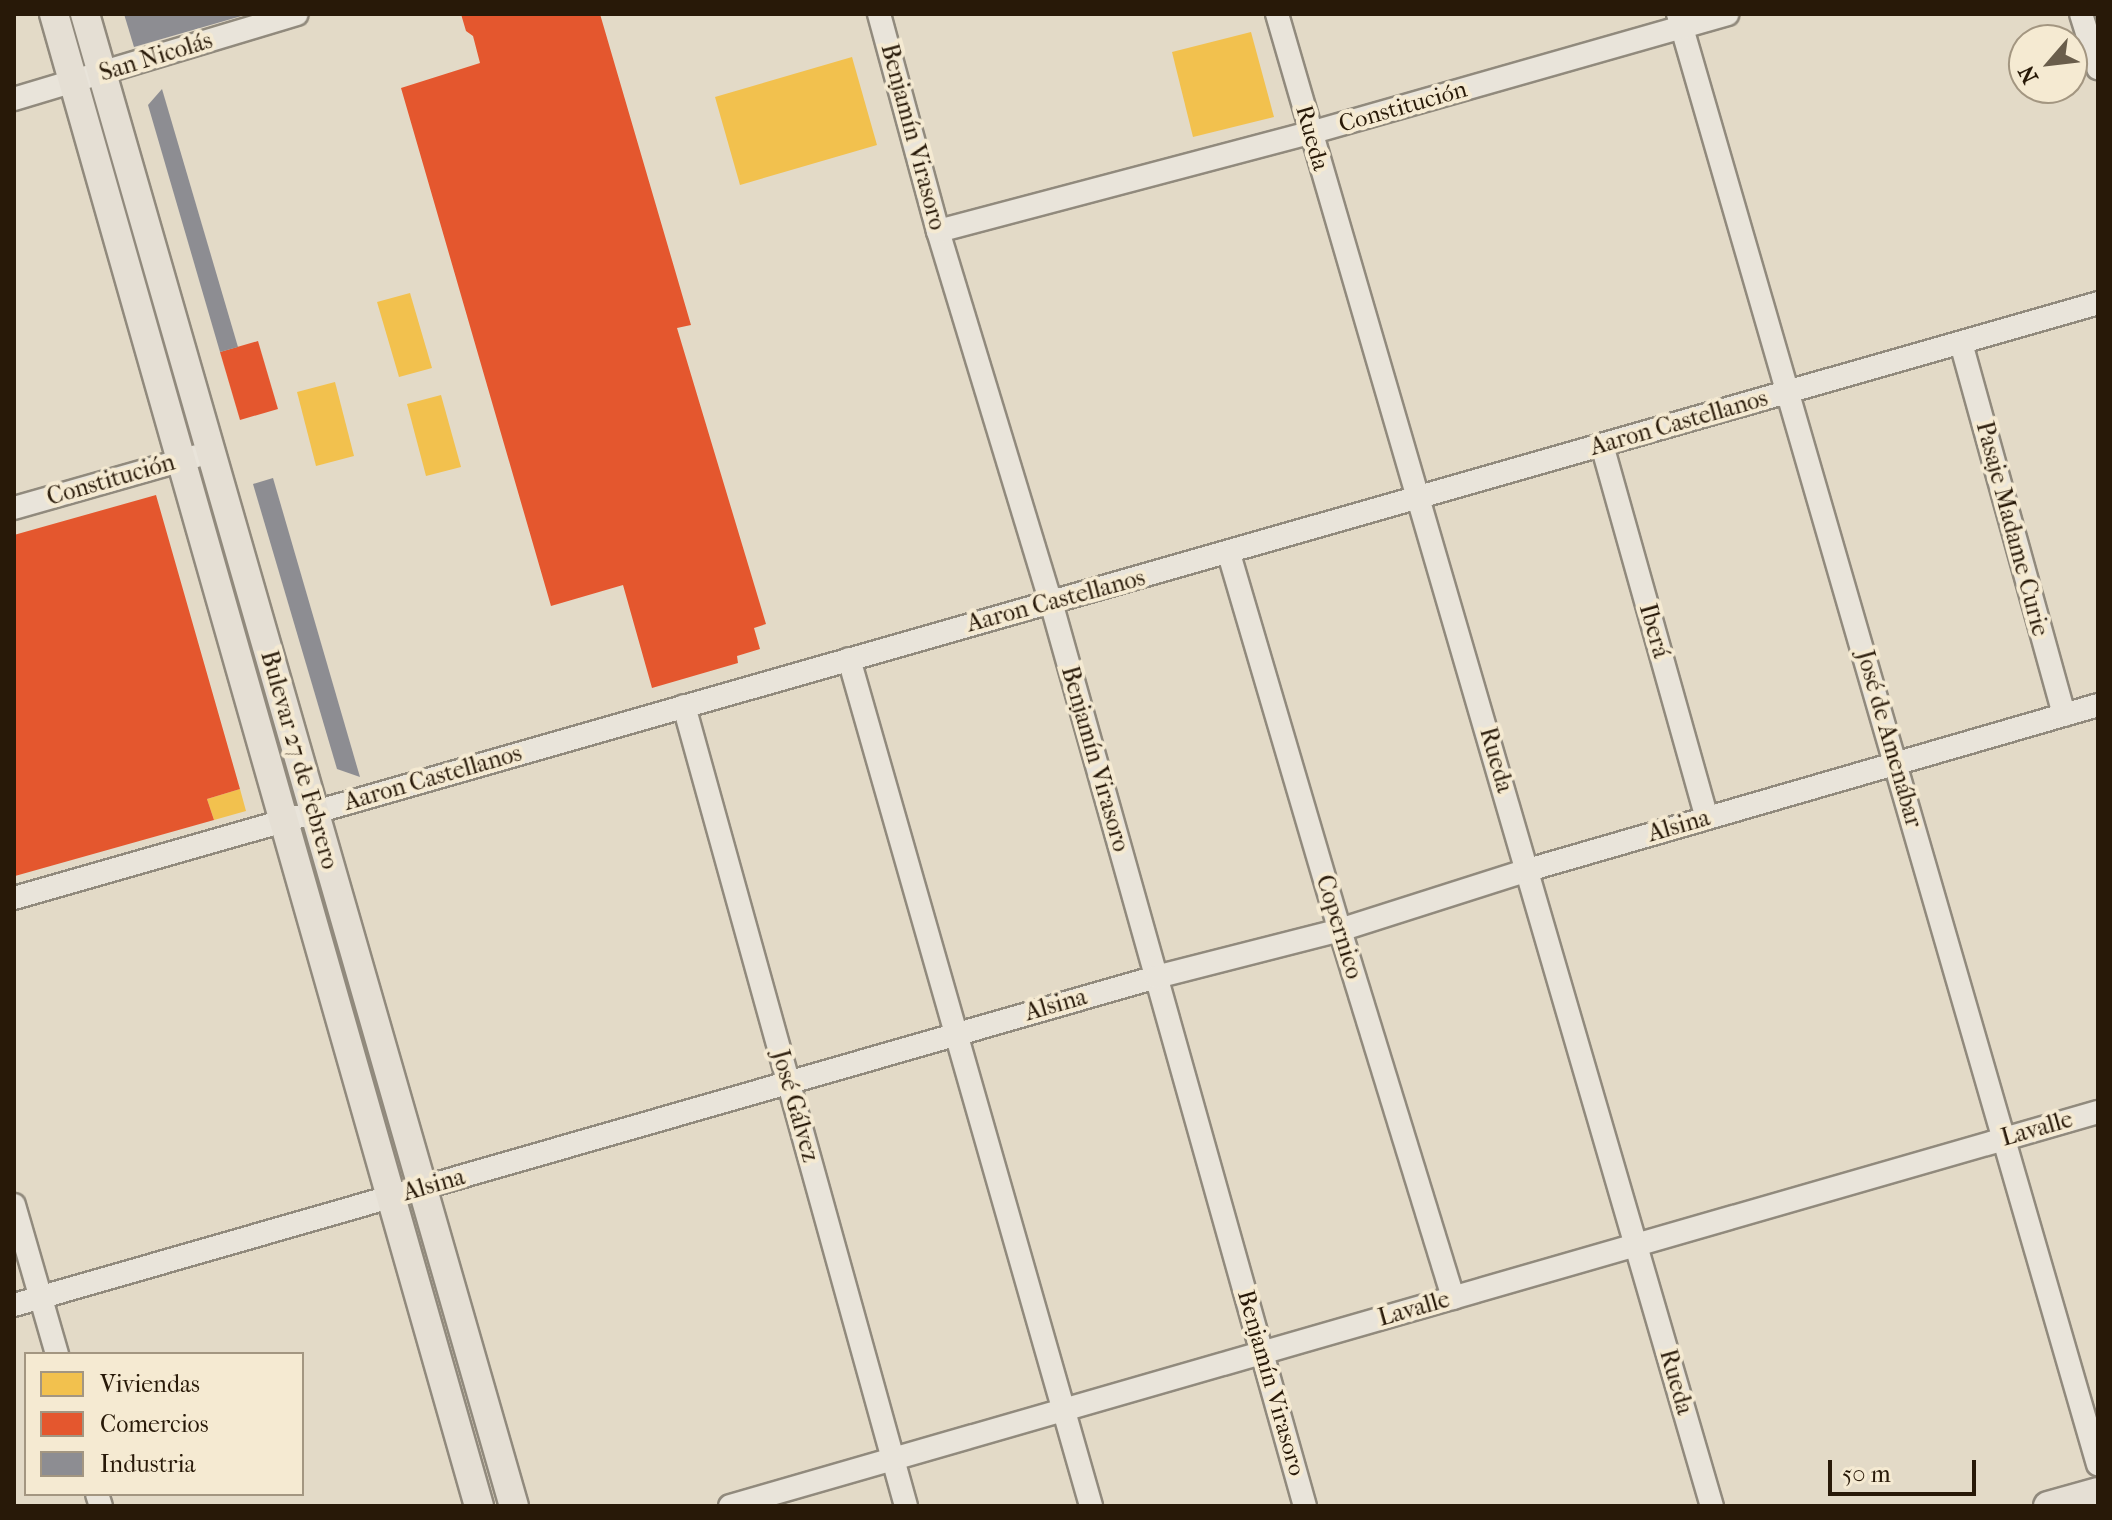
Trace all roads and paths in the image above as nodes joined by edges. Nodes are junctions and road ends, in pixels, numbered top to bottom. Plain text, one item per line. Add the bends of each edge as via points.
1 (54, 14) edge
2 (85, 14) edge
3 (297, 14) edge
4 (879, 14) edge
5 (1277, 14) edge
6 (1727, 14) edge
7 (2081, 14) edge
8 (1680, 20) edge
9 (2098, 68) edge
10 (89, 78) junction
11 (14, 99) edge
12 (1310, 133) junction
13 (938, 231) junction
14 (2098, 303) edge
15 (1961, 343) junction
16 (1789, 391) junction
17 (1602, 445) junction
18 (196, 456) junction
19 (1420, 497) junction
20 (14, 508) edge
21 (1229, 554) junction
22 (1051, 602) junction
23 (849, 659) junction
24 (2098, 705) edge
25 (684, 706) junction
26 (2064, 715) junction
27 (1896, 763) junction
28 (314, 811) junction
29 (1707, 818) junction
30 (284, 820) junction
31 (1528, 870) junction
32 (14, 898) edge
33 (1340, 930) junction
34 (1156, 977) junction
35 (956, 1034) junction
36 (789, 1082) junction
37 (2098, 1112) edge
38 (2004, 1139) junction
39 (422, 1188) junction
40 (391, 1197) junction
41 (14, 1205) edge
42 (1637, 1245) junction
43 (41, 1297) junction
44 (1453, 1298) junction
45 (14, 1305) edge
46 (56, 1352) edge
47 (1262, 1353) junction
48 (1064, 1410) junction
49 (894, 1459) junction
50 (2098, 1464) edge
51 (2098, 1492) edge
52 (479, 1506) edge
53 (514, 1506) edge
54 (730, 1506) edge
55 (906, 1506) edge
56 (1091, 1506) edge
57 (1305, 1506) edge
58 (1712, 1506) edge
59 (2048, 1506) edge

1 - 10 main road, Bulevar 27 de Febrero
2 - 10 main road, Bulevar 27 de Febrero
3 - 10 street, San Nicolás
4 - 13 street, Benjamín Virasoro
5 - 12 street, Rueda
6 - 8 street, Constitución
7 - 9 street
8 - 12 street, Constitución
8 - 16 street, José de Amenábar
10 - 11 street, San Nicolás
10 - 18 main road, Bulevar 27 de Febrero
12 - 13 street, Constitución
12 - 19 street, Rueda
13 - 22 street, Benjamín Virasoro
14 - 15 street, Aaron Castellanos
15 - 16 street, Aaron Castellanos
15 - 26 street, Pasaje Madame Curie
16 - 17 street, Aaron Castellanos
16 - 27 street, José de Amenábar
17 - 19 street, Aaron Castellanos
17 - 29 street, Iberá
18 - 20 street, Constitución
18 - 28 main road, Bulevar 27 de Febrero
18 - 30 main road, Bulevar 27 de Febrero
19 - 21 street, Aaron Castellanos
19 - 31 street, Rueda
21 - 22 street, Aaron Castellanos
21 - 33 street, Copernico
22 - 23 street, Aaron Castellanos
22 - 34 street, Benjamín Virasoro
23 - 25 street, Aaron Castellanos
23 - 35 street
24 - 26 street, Alsina
25 - 28 street, Aaron Castellanos
25 - 36 street, José Gálvez
26 - 27 street, Alsina
27 - 29 street, Alsina
27 - 38 street, José de Amenábar
28 - 30 street, Aaron Castellanos
28 - 39 main road, Bulevar 27 de Febrero
29 - 31 street, Alsina
30 - 32 street, Aaron Castellanos
30 - 40 main road, Bulevar 27 de Febrero
31 - 33 street, Alsina
31 - 42 street, Rueda
33 - 34 street, Alsina
33 - 44 street, Copernico
34 - 35 street, Alsina
34 - 47 street, Benjamín Virasoro
35 - 36 street, Alsina
35 - 48 street
36 - 39 street, Alsina
36 - 49 street, José Gálvez
37 - 38 street, Lavalle
38 - 42 street, Lavalle
38 - 50 street, José de Amenábar
39 - 40 street, Alsina
39 - 53 main road, Bulevar 27 de Febrero
40 - 43 street, Alsina
40 - 52 main road, Bulevar 27 de Febrero
41 - 43 street
42 - 44 street, Lavalle
42 - 58 street, Rueda
43 - 45 street, Alsina
43 - 46 street
44 - 47 street, Lavalle
47 - 48 street, Lavalle
47 - 57 street, Benjamín Virasoro
48 - 49 street, Lavalle
48 - 56 street
49 - 54 street, Lavalle
49 - 55 street, José Gálvez
51 - 59 main road

